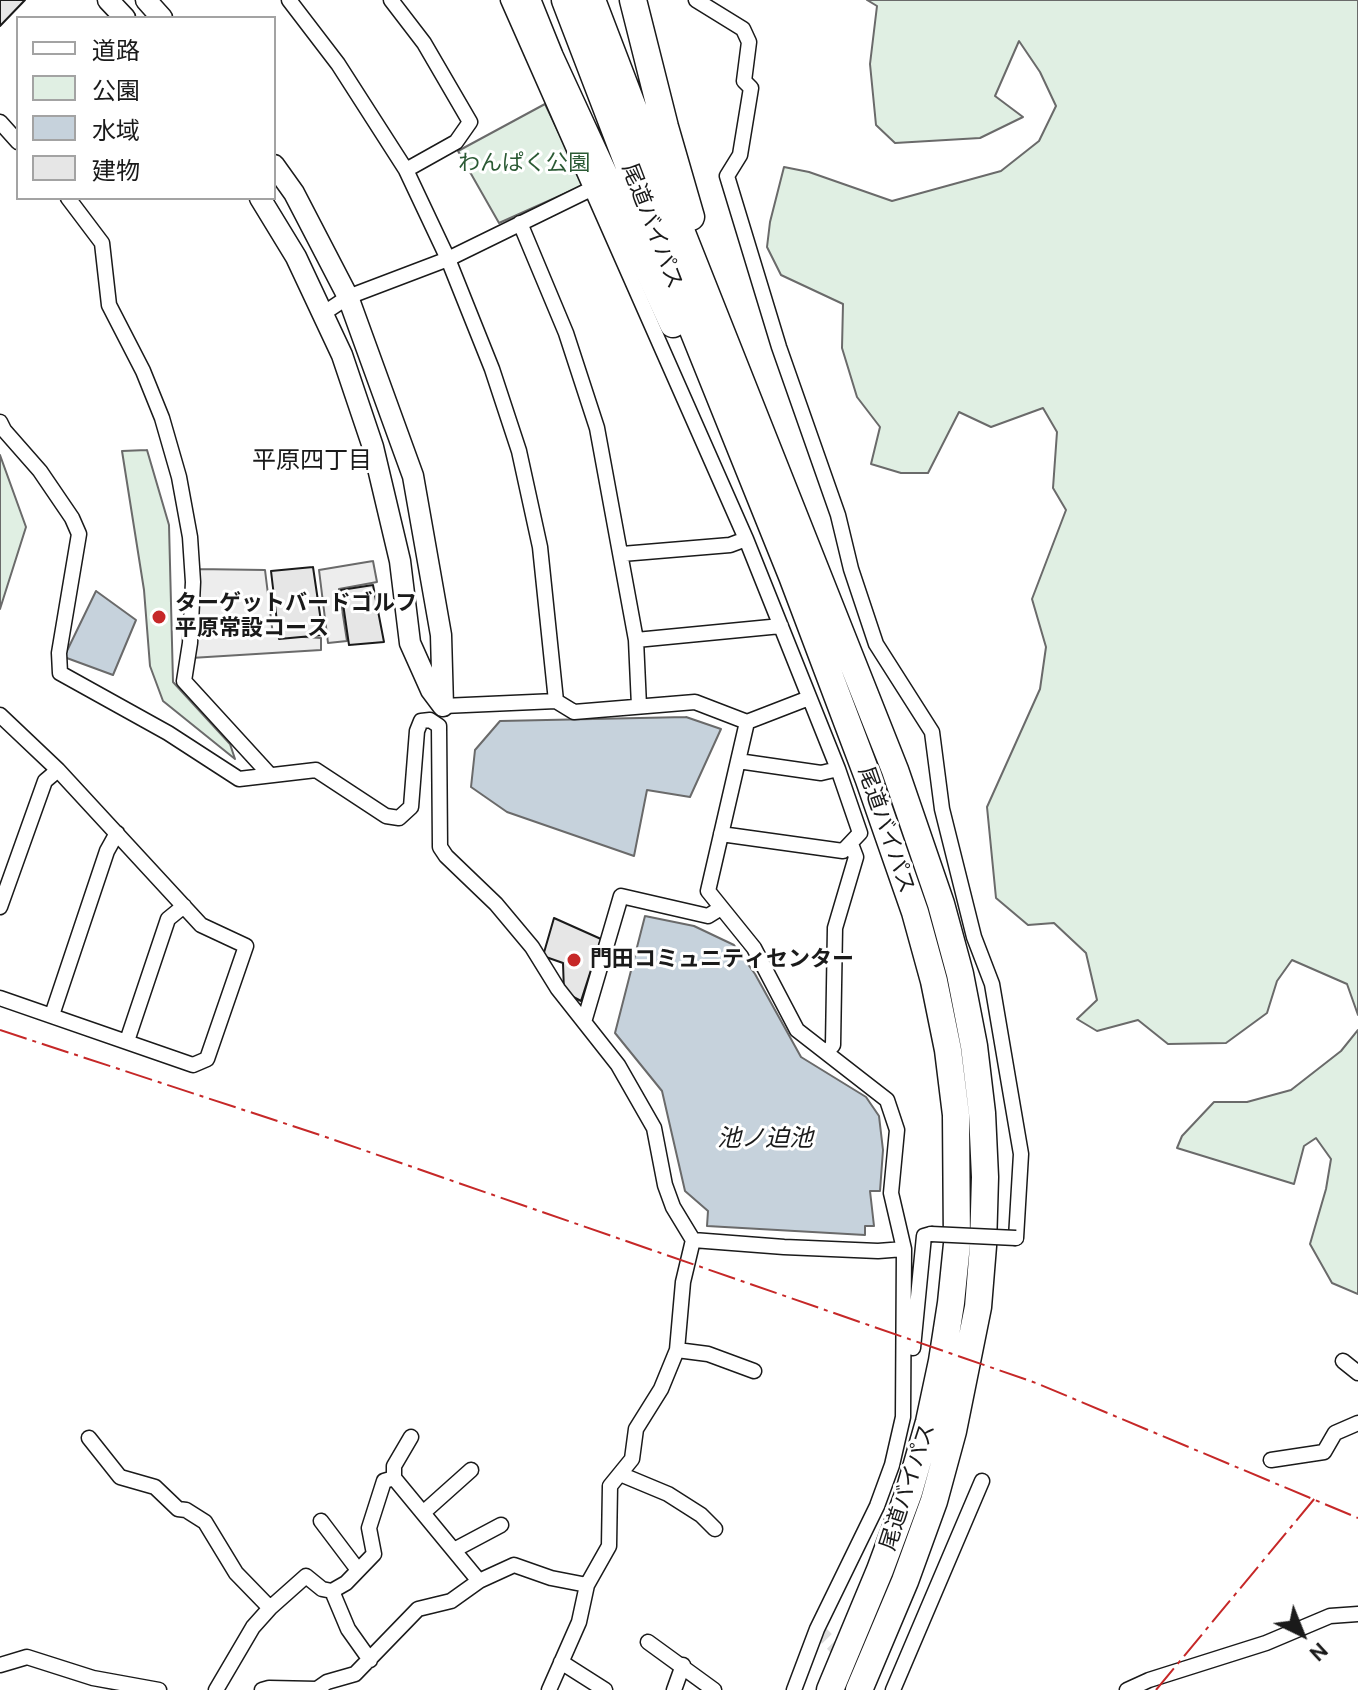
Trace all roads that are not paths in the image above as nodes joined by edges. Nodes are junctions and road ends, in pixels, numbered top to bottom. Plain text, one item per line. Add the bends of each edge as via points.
1 (108, 0) edge
2 (146, 0) edge
3 (289, 0) edge
4 (391, 0) edge
5 (508, 0) edge
6 (527, 0) edge
7 (565, 0) edge
8 (592, 0) edge
9 (633, 0) edge
10 (696, 0) edge
11 (123, 16) edge
12 (160, 16) edge
13 (0, 122) edge
14 (16, 140) edge
15 (276, 168) edge
16 (406, 170) junction
17 (591, 189) junction
18 (70, 200) edge
19 (261, 200) edge
20 (520, 223) junction
21 (448, 259) junction
22 (348, 297) junction
23 (324, 313) junction
24 (738, 377) junction
25 (0, 422) edge
26 (746, 539) junction
27 (622, 554) junction
28 (792, 576) junction
29 (781, 626) junction
30 (441, 635) junction
31 (636, 640) junction
32 (410, 643) junction
33 (809, 698) junction
34 (556, 701) junction
35 (443, 706) junction
36 (639, 706) junction
37 (0, 715) edge
38 (747, 722) junction
39 (738, 761) junction
40 (838, 769) junction
41 (58, 770) junction
42 (270, 775) junction
43 (117, 833) junction
44 (721, 834) junction
45 (851, 844) junction
46 (184, 906) junction
47 (0, 907) edge
48 (721, 908) junction
49 (0, 998) edge
50 (52, 1015) junction
51 (584, 1022) junction
52 (127, 1041) junction
53 (827, 1052) junction
54 (693, 1240) junction
55 (904, 1249) junction
56 (677, 1350) junction
57 (1343, 1361) dead end
58 (905, 1369) junction
59 (754, 1371) dead end
60 (1358, 1373) edge
61 (1358, 1423) edge
62 (411, 1437) dead end
63 (89, 1438) dead end
64 (1271, 1460) dead end
65 (471, 1470) dead end
66 (620, 1474) junction
67 (394, 1478) junction
68 (982, 1481) dead end
69 (424, 1512) junction
70 (321, 1521) dead end
71 (501, 1525) dead end
72 (715, 1529) dead end
73 (454, 1550) junction
74 (358, 1570) junction
75 (479, 1581) junction
76 (587, 1585) junction
77 (332, 1591) junction
78 (270, 1608) junction
79 (1358, 1614) edge
80 (648, 1642) dead end
81 (370, 1660) junction
82 (561, 1662) junction
83 (0, 1665) edge
84 (683, 1665) junction
85 (159, 1690) edge
86 (216, 1690) edge
87 (262, 1690) edge
88 (549, 1690) edge
89 (605, 1690) edge
90 (674, 1690) edge
91 (714, 1690) edge
92 (794, 1690) edge
93 (830, 1690) edge
94 (859, 1690) edge
95 (893, 1690) edge
96 (1127, 1690) edge

1 - 11 street
2 - 12 street
3 - 16 street via 338,64
4 - 16 street via 424,43 470,122 456,142
5 - 17 street
6 - 28 highway
7 - 28 highway, 尾道バイパス
8 - 24 highway, 尾道バイパス
9 - 24 highway
10 - 58 street, bridge via 743,29 749,42 744,81 751,88 740,155 727,176 876,644 932,732 942,809 974,937 992,984 1021,1154 1016,1238 924,1236 912,1364
13 - 14 street
15 - 22 street
16 - 21 street
17 - 20 street
17 - 26 street
18 - 42 street via 102,243 109,305 143,371 179,477 193,582 184,681
19 - 23 street
20 - 21 street
20 - 27 street via 566,333 597,428
21 - 22 street
21 - 34 street via 519,451 540,547
22 - 23 street
22 - 30 street via 413,476
23 - 32 street via 373,447 400,561
24 - 94 highway, 尾道バイパス via 895,770 941,904 968,1017 982,1113 983,1246 967,1366 934,1501
25 - 42 street via 40,471 79,534 60,673 239,779
26 - 27 street via 730,545
26 - 29 street
27 - 31 street
28 - 93 highway, 尾道バイパス via 915,912 948,1050 956,1115 957,1244 929,1422 904,1505
29 - 31 street
29 - 33 street
30 - 32 street
30 - 35 street
31 - 36 street
32 - 35 street
33 - 38 street
33 - 40 street
34 - 35 street
34 - 36 street via 574,712
36 - 38 street via 695,702
37 - 41 street
38 - 39 street
39 - 40 street via 821,773
39 - 44 street
40 - 45 street via 860,833
41 - 43 street
41 - 47 street via 45,781
42 - 51 street via 316,770 386,816 399,818 411,807 421,721 439,726 440,847 532,947
43 - 46 street
43 - 50 street
44 - 45 street via 843,851
44 - 48 street via 708,891
45 - 53 street via 856,857 835,928 833,1045
46 - 52 street via 168,919
46 - 52 street via 201,925 246,946 207,1059 193,1065
48 - 51 street via 708,916 621,896
48 - 53 street via 754,948 797,1030
49 - 50 street
50 - 52 street
51 - 54 street via 618,1065 654,1128 665,1185
53 - 55 street via 887,1100 897,1130 891,1193
54 - 55 street
54 - 56 street
55 - 58 street
56 - 59 street via 708,1354
56 - 66 street via 636,1429 632,1459
57 - 60 street
58 - 92 street via 903,1417 892,1465
61 - 64 street via 1335,1433 1324,1452
62 - 67 street via 394,1466
63 - 78 street via 120,1477 155,1487 178,1509 205,1522 236,1573
65 - 69 street
66 - 72 street via 668,1494
66 - 76 street via 610,1486 609,1546
67 - 69 street
67 - 74 street via 384,1481 369,1528 374,1554
68 - 95 street
69 - 73 street
70 - 74 street
71 - 73 street
73 - 75 street
74 - 77 street
75 - 76 street via 514,1565
75 - 81 street via 451,1601 418,1609
76 - 82 street via 579,1622
77 - 78 street via 306,1576
77 - 81 street via 348,1629
78 - 86 street
79 - 96 street via 1330,1616
80 - 84 street
81 - 87 street via 355,1674 317,1689
82 - 88 street
82 - 89 street
83 - 85 street via 27,1657 93,1678
84 - 90 street
84 - 91 street

